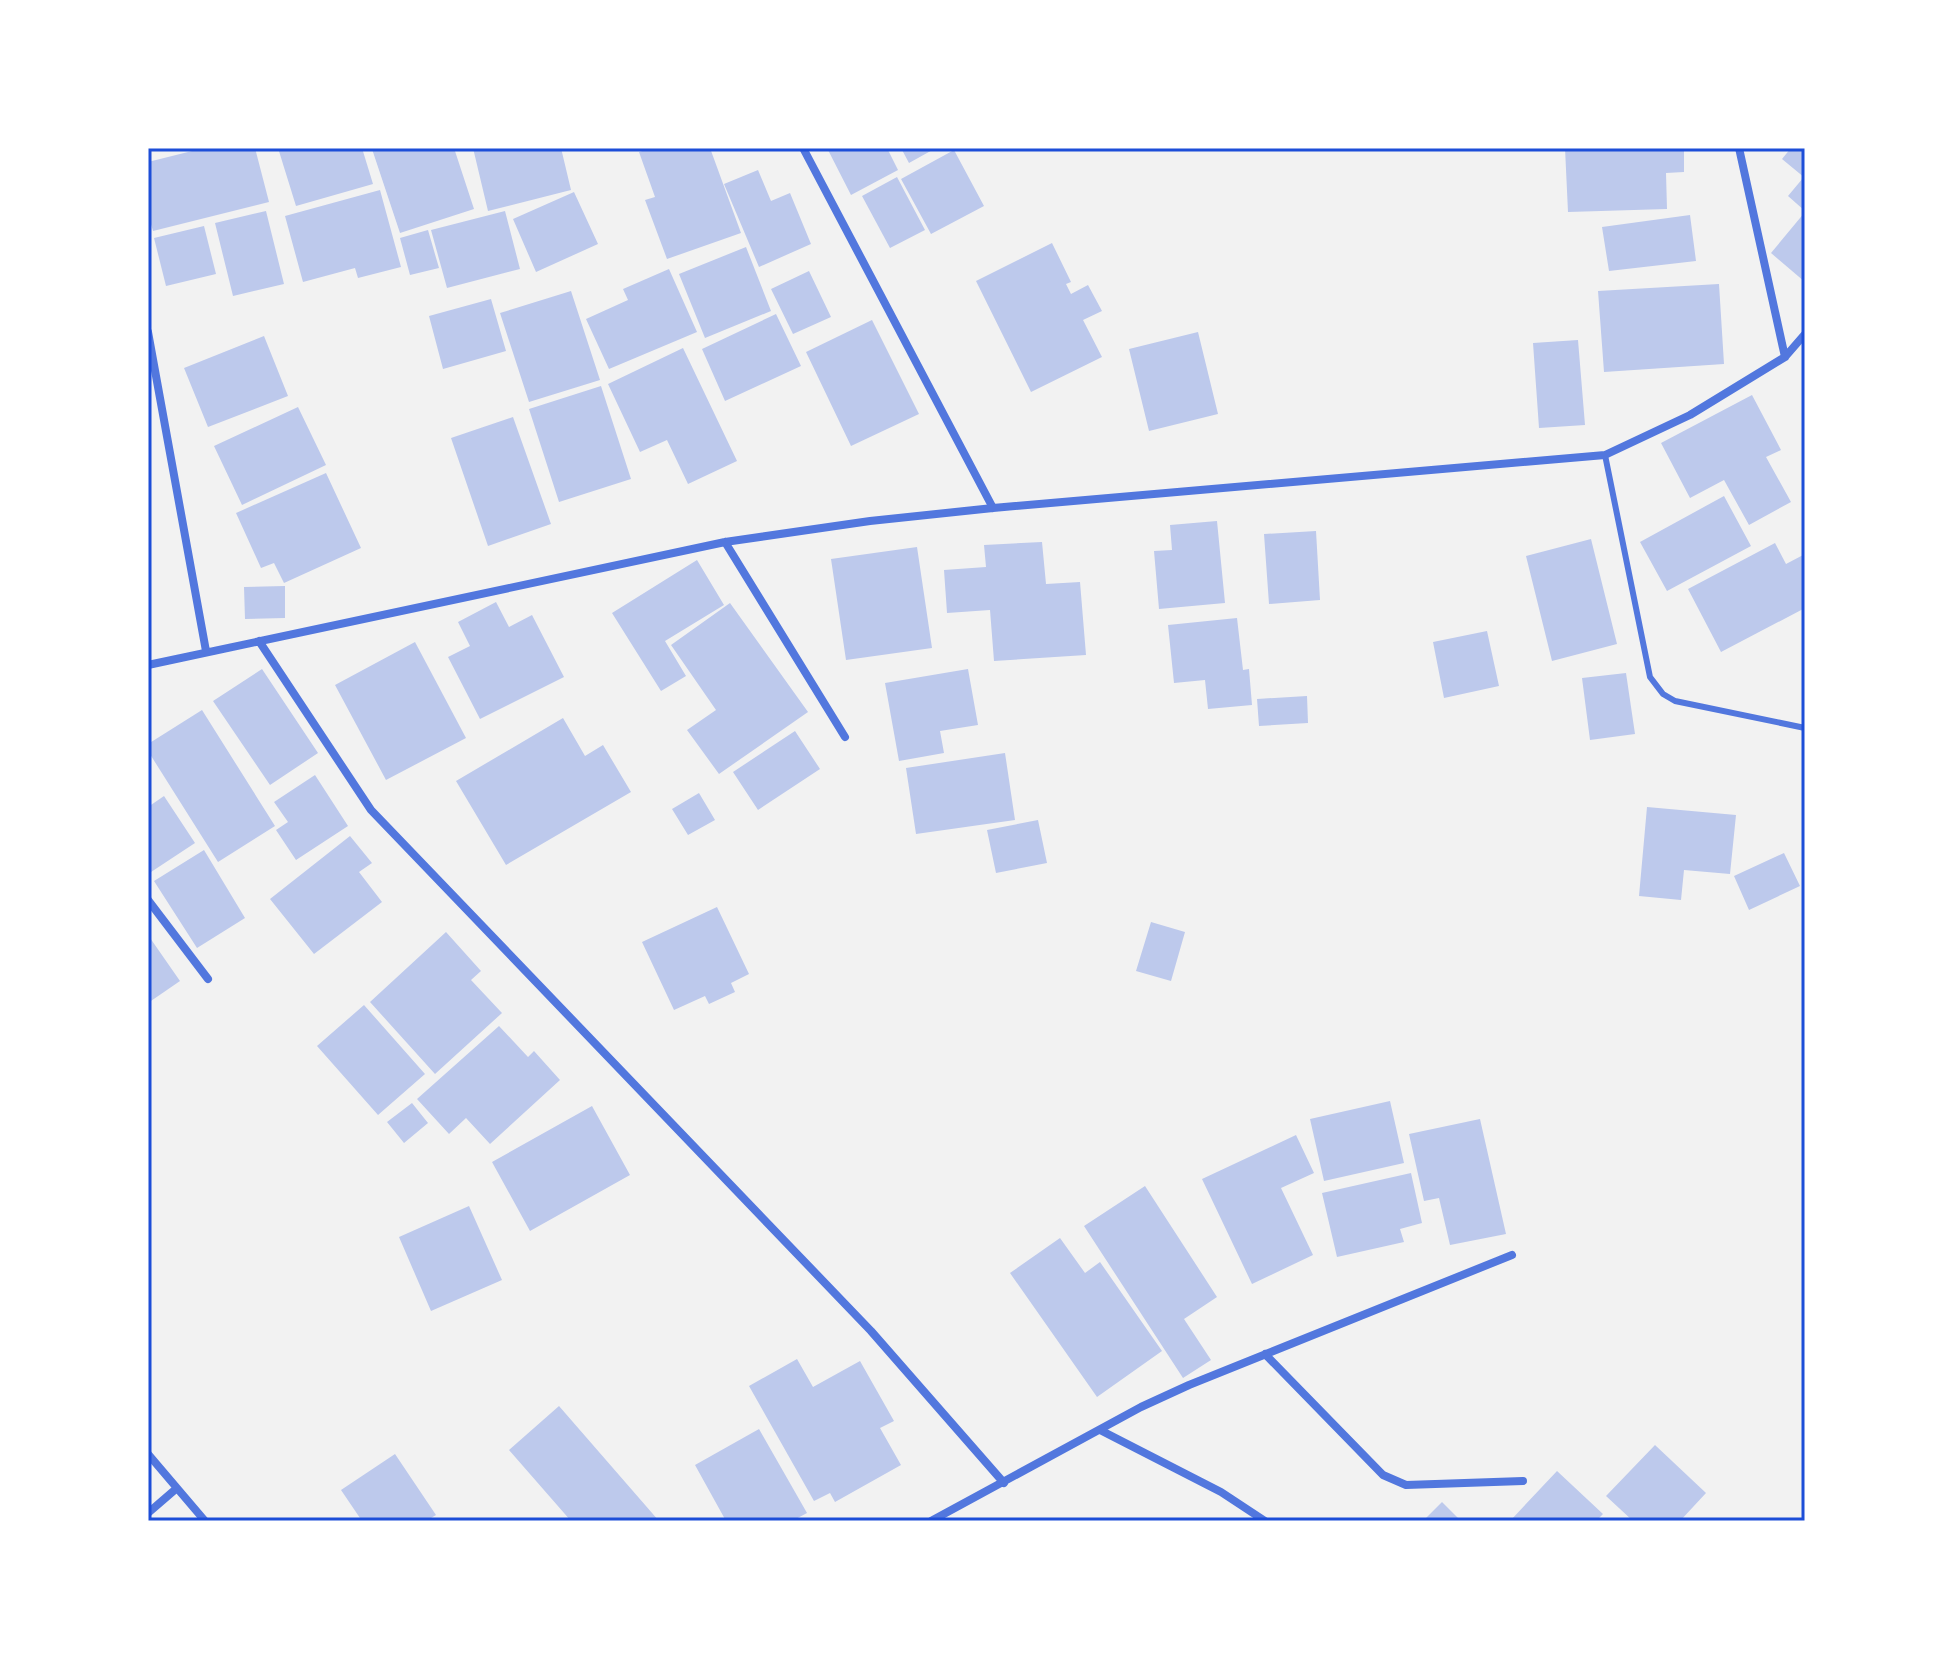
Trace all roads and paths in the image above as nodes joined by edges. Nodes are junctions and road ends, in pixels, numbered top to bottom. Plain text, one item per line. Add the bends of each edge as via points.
1 (803, 148) edge
2 (1739, 148) edge
3 (148, 332) edge
4 (1805, 334) edge
5 (1785, 357) junction
6 (1605, 455) junction
7 (993, 508) junction
8 (725, 542) junction
9 (259, 641) junction
10 (206, 651) junction
11 (148, 665) edge
12 (1805, 728) edge
13 (845, 737) dead end
14 (148, 900) edge
15 (208, 979) dead end
16 (1512, 1255) dead end
17 (1265, 1354) junction
18 (1100, 1430) junction
19 (148, 1454) edge
20 (1523, 1481) dead end
21 (1004, 1483) junction
22 (177, 1488) junction
23 (148, 1513) edge
24 (205, 1521) edge
25 (931, 1521) edge
26 (1265, 1521) edge

1 - 7 street
2 - 5 street
3 - 10 street
4 - 5 street
5 - 6 street via 1690,415
6 - 7 street
6 - 12 lane via 1650,677 1675,701
7 - 8 street
8 - 9 street
8 - 13 street
9 - 10 street
9 - 21 street via 371,810 871,1331
10 - 11 street
14 - 15 street
16 - 17 street
17 - 18 street
17 - 20 street via 1393,1480 1406,1485
18 - 21 street
18 - 26 street via 1221,1492
19 - 22 street
21 - 25 street
22 - 23 street
22 - 24 street

